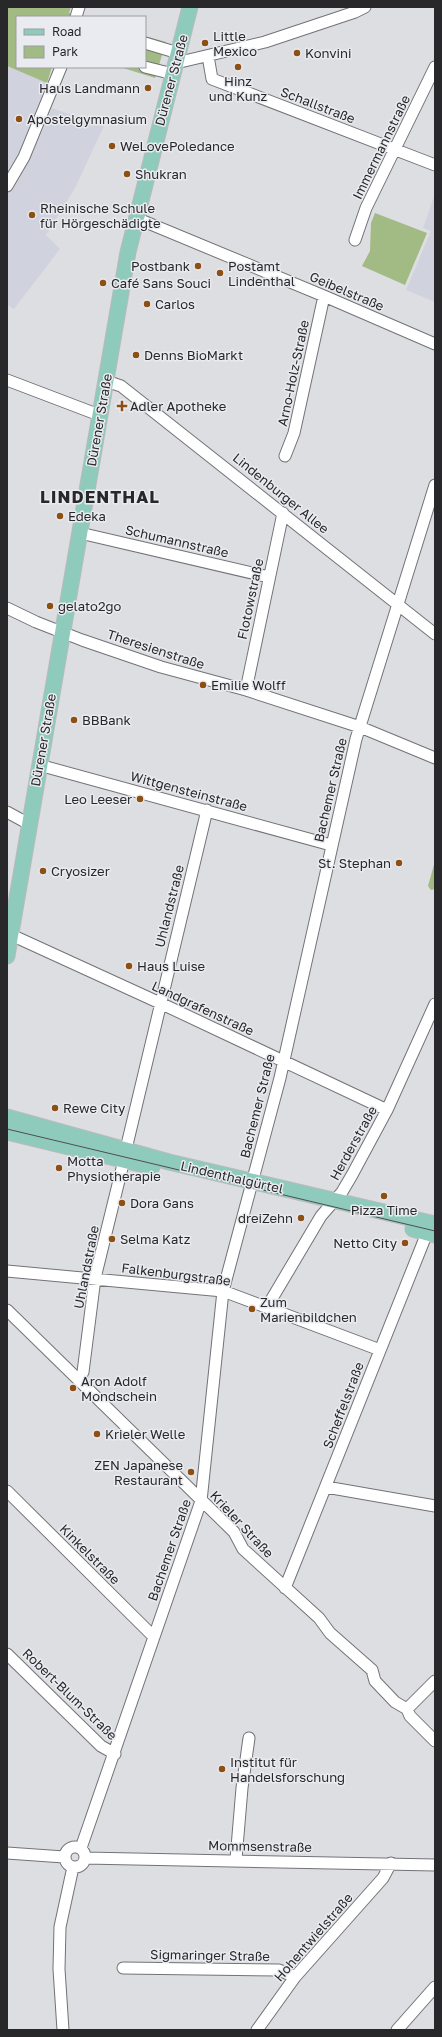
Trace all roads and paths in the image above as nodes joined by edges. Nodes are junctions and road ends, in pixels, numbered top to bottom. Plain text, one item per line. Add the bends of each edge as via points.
1 (190, 7) edge
2 (365, 7) edge
3 (146, 44) edge
4 (208, 56) junction
5 (176, 63) junction
6 (146, 66) edge
7 (435, 67) edge
8 (61, 68) edge
9 (395, 150) junction
10 (435, 164) edge
11 (7, 186) edge
12 (136, 218) junction
13 (355, 240) dead end
14 (324, 296) junction
15 (435, 344) edge
16 (7, 380) edge
17 (106, 381) junction
18 (100, 415) junction
19 (286, 456) dead end
20 (435, 485) edge
21 (283, 513) junction
22 (80, 533) junction
23 (269, 577) junction
24 (398, 605) junction
25 (7, 608) edge
26 (62, 632) junction
27 (435, 634) edge
28 (246, 690) junction
29 (360, 727) junction
30 (435, 758) edge
31 (39, 765) junction
32 (207, 810) junction
33 (7, 812) edge
34 (29, 824) junction
35 (332, 845) junction
36 (9, 934) edge
37 (7, 956) edge
38 (160, 1003) junction
39 (435, 1004) edge
40 (283, 1061) junction
41 (387, 1110) junction
42 (7, 1117) edge
43 (7, 1132) edge
44 (125, 1155) junction
45 (250, 1186) junction
46 (331, 1205) junction
47 (432, 1230) edge
48 (7, 1271) edge
49 (96, 1278) junction
50 (223, 1291) junction
51 (267, 1307) junction
52 (7, 1310) edge
53 (380, 1350) junction
54 (79, 1379) junction
55 (326, 1487) junction
56 (7, 1491) edge
57 (201, 1501) junction
58 (435, 1506) edge
59 (285, 1588) junction
60 (154, 1637) junction
61 (7, 1654) edge
62 (435, 1681) edge
63 (407, 1709) junction
64 (249, 1738) dead end
65 (435, 1741) edge
66 (115, 1754) junction
67 (7, 1853) edge
68 (83, 1853) junction
69 (64, 1857) junction
70 (236, 1859) junction
71 (391, 1863) junction
72 (435, 1865) edge
73 (73, 1867) junction
74 (122, 1968) dead end
75 (295, 1977) junction
76 (435, 1987) edge
77 (63, 2030) edge
78 (257, 2030) edge
79 (397, 2030) edge

1 - 5 main road, Dürener Straße
2 - 4 street via 265,42
3 - 5 street
4 - 5 street
4 - 9 street, Schallstraße via 212,79
5 - 6 street
5 - 12 main road, Dürener Straße
7 - 9 street, Immermannstraße
8 - 11 street via 24,157
9 - 10 street, Schallstraße
9 - 13 street, Immermannstraße via 366,208
12 - 14 street, Geibelstraße
12 - 17 main road, Dürener Straße
14 - 15 street, Geibelstraße
14 - 19 street, Arno-Holz-Straße via 294,433
16 - 18 street
17 - 18 main road, Dürener Straße
17 - 21 street, Lindenburger Allee via 121,386
18 - 22 main road, Dürener Straße
20 - 24 street, Bachemer Straße
21 - 23 street, Flotowstraße
21 - 24 street, Lindenburger Allee
22 - 23 street, Schumannstraße
22 - 26 main road, Dürener Straße
23 - 28 street, Flotowstraße
24 - 27 street, Lindenburger Allee
24 - 29 street, Bachemer Straße
25 - 26 street, Theresienstraße
26 - 28 street, Theresienstraße via 161,667
26 - 31 main road, Dürener Straße
28 - 29 street, Theresienstraße
29 - 30 street, Theresienstraße
29 - 35 street, Bachemer Straße
31 - 32 street, Wittgensteinstraße
31 - 34 main road, Dürener Straße
32 - 35 street, Wittgensteinstraße
32 - 38 street, Uhlandstraße
33 - 34 street
34 - 36 main road, Dürener Straße
35 - 40 street, Bachemer Straße
36 - 37 main road, Dürener Straße
36 - 38 street, Landgrafenstraße
38 - 40 street, Landgrafenstraße
38 - 44 street, Uhlandstraße
39 - 41 street, Herderstraße
40 - 41 street, Landgrafenstraße
40 - 45 street, Bachemer Straße
41 - 46 street, Herderstraße via 350,1180
42 - 44 main road, Lindenthalgürtel
43 - 44 main road, Lindenthalgürtel
44 - 45 main road, Lindenthalgürtel via 169,1162
44 - 49 street, Uhlandstraße
45 - 46 main road, Lindenthalgürtel
45 - 50 street, Bachemer Straße
46 - 47 main road, Lindenthalgürtel
46 - 51 street, Herderstraße
47 - 53 street, Scheffelstraße
48 - 49 street, Falkenburgstraße
49 - 50 street, Falkenburgstraße
49 - 54 street, Uhlandstraße via 83,1372
50 - 51 street, Falkenburgstraße
50 - 57 street, Bachemer Straße
51 - 53 street, Falkenburgstraße
52 - 54 street, Krieler Straße
53 - 55 street, Scheffelstraße
54 - 57 street, Krieler Straße
55 - 58 street
55 - 59 street, Scheffelstraße
56 - 60 street, Kinkelstraße
57 - 59 street, Krieler Straße via 234,1532 243,1548
57 - 60 street, Bachemer Straße
59 - 63 street, Krieler Straße via 372,1670 375,1682 395,1702
60 - 66 street, Bachemer Straße
61 - 66 street, Robert-Blum-Straße via 101,1746
62 - 63 street
63 - 65 street, Krieler Straße via 410,1716
64 - 70 street
66 - 68 street, Bachemer Straße
67 - 69 street
68 - 69 street via 71,1847
68 - 70 street, Mommsenstraße
68 - 73 street via 80,1866
69 - 73 street
70 - 71 street, Mommsenstraße
71 - 72 street, Mommsenstraße
71 - 75 street, Hohentwielstraße via 383,1878
73 - 77 street via 60,1927 59,1969
74 - 75 street, Sigmaringer Straße via 279,1970
75 - 78 street, Hohentwielstraße
76 - 79 street

